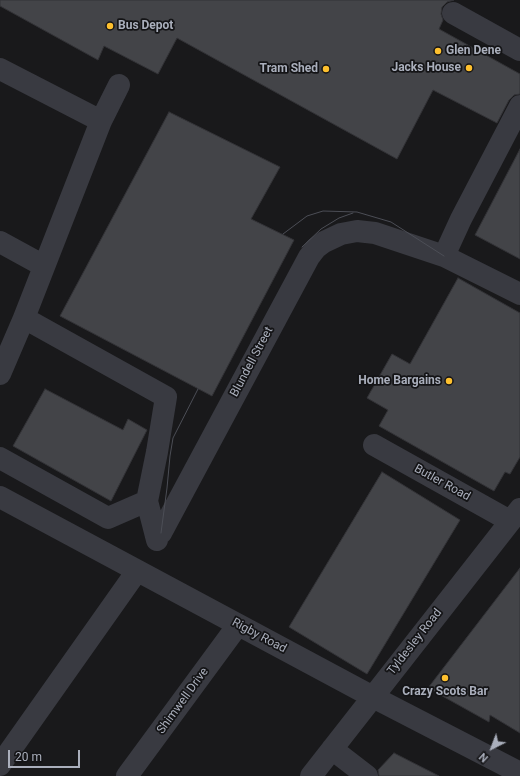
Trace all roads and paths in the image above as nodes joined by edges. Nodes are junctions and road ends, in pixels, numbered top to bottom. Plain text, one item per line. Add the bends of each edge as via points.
1 (453, 14) dead end
2 (520, 50) edge
3 (0, 68) edge
4 (119, 85) dead end
5 (520, 106) edge
6 (101, 121) junction
7 (0, 242) edge
8 (444, 256) junction
9 (44, 266) junction
10 (519, 291) edge
11 (24, 318) junction
12 (0, 374) edge
13 (374, 445) dead end
14 (0, 458) edge
15 (0, 497) edge
16 (147, 501) junction
17 (515, 515) edge
18 (137, 571) junction
19 (238, 625) junction
20 (373, 697) junction
21 (332, 749) junction
22 (0, 765) edge
23 (520, 773) edge
24 (127, 776) edge
25 (311, 776) edge
26 (367, 776) edge

1 - 2 street
3 - 6 street
4 - 6 street
5 - 8 street
6 - 9 street
7 - 9 street
8 - 10 street, Blundell Street
8 - 16 street, Blundell Street via 375,233 357,230 341,234 316,248 159,537
9 - 11 street
11 - 12 street
11 - 16 street via 166,397
13 - 17 street, Butler Road
14 - 16 street via 108,518
15 - 18 street, Rigby Road
17 - 20 street, Tyldesley Road
18 - 19 street, Rigby Road
18 - 22 street
19 - 20 street, Rigby Road
19 - 24 street, Shimwell Drive
20 - 21 street, Tyldesley Road
20 - 23 street, Rigby Road
21 - 25 street, Tyldesley Road
21 - 26 street

